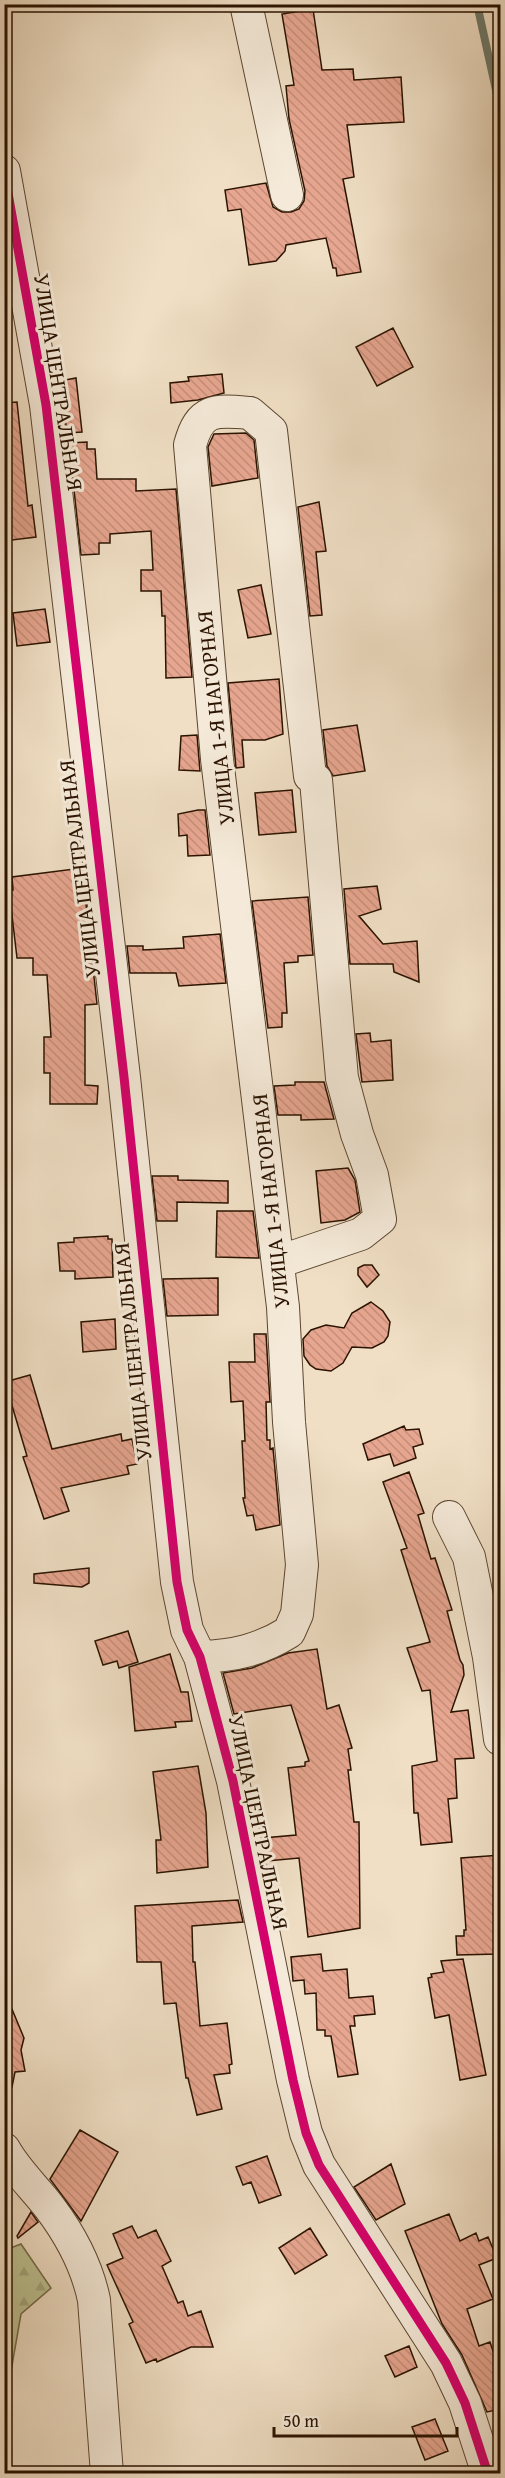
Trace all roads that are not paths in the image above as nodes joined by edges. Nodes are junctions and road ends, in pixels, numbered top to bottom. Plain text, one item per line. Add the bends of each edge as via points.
1 (246, 4) edge
2 (4, 171) edge
3 (286, 195) dead end
4 (278, 1262) junction
5 (449, 1517) dead end
6 (200, 1657) junction
7 (501, 1738) edge
8 (4, 2148) edge
9 (107, 2474) edge
10 (488, 2474) edge

1 - 3 street
2 - 6 street, УЛИЦА ЦЕНТРАЛЬНАЯ via 46,405 101,868 177,1582 187,1630
4 - 4 street, УЛИЦА 1-Я НАГОРНАЯ via 361,1234 380,1219 377,1193 357,1134 339,1057 322,833 316,780 310,776 272,438 265,424 250,412 218,411 202,417 190,445 215,749
4 - 6 street, УЛИЦА 1-Я НАГОРНАЯ via 302,1565 297,1614 289,1632 266,1645 228,1656
5 - 7 street via 469,1557
6 - 10 street, УЛИЦА ЦЕНТРАЛЬНАЯ via 233,1781 306,2133 319,2165 446,2363 465,2403
8 - 9 street via 50,2208 80,2254 89,2276

